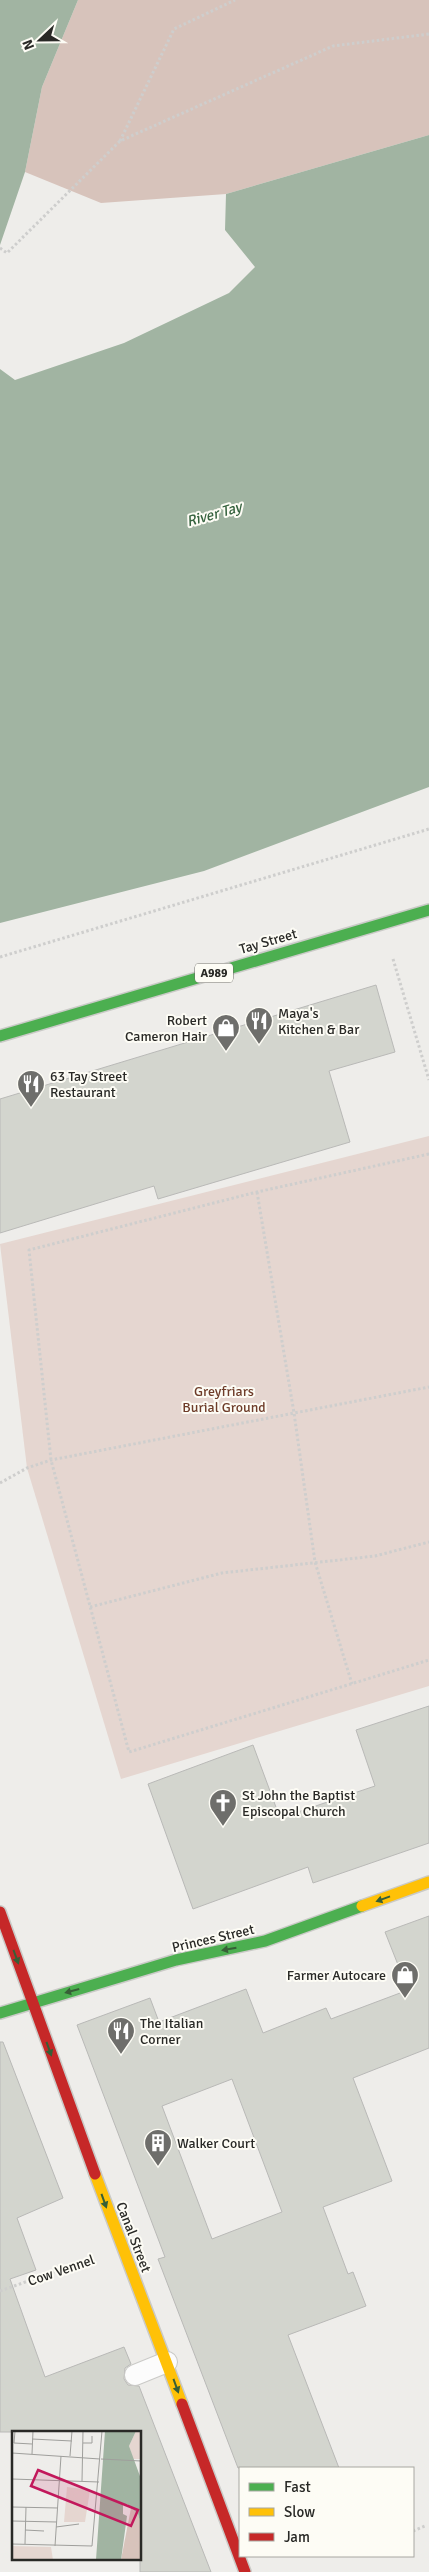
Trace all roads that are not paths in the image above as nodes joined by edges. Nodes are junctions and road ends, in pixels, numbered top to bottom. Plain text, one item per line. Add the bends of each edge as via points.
1 (429, 910) edge
2 (0, 1036) edge
3 (429, 1882) edge
4 (0, 1912) edge
5 (32, 2003) junction
6 (0, 2013) edge
7 (167, 2362) junction
8 (135, 2375) dead end
9 (239, 2556) edge
10 (239, 2557) edge
11 (245, 2572) edge

1 - 2 street, Tay Street / A989
3 -> 5 street, Princes Street via 265,1941 176,1960
4 -> 5 street, Canal Street
5 - 6 street, Princes Street
5 -> 7 street, Canal Street
7 - 8 lane
7 -> 9 street, Canal Street
10 -> 11 street, Canal Street

